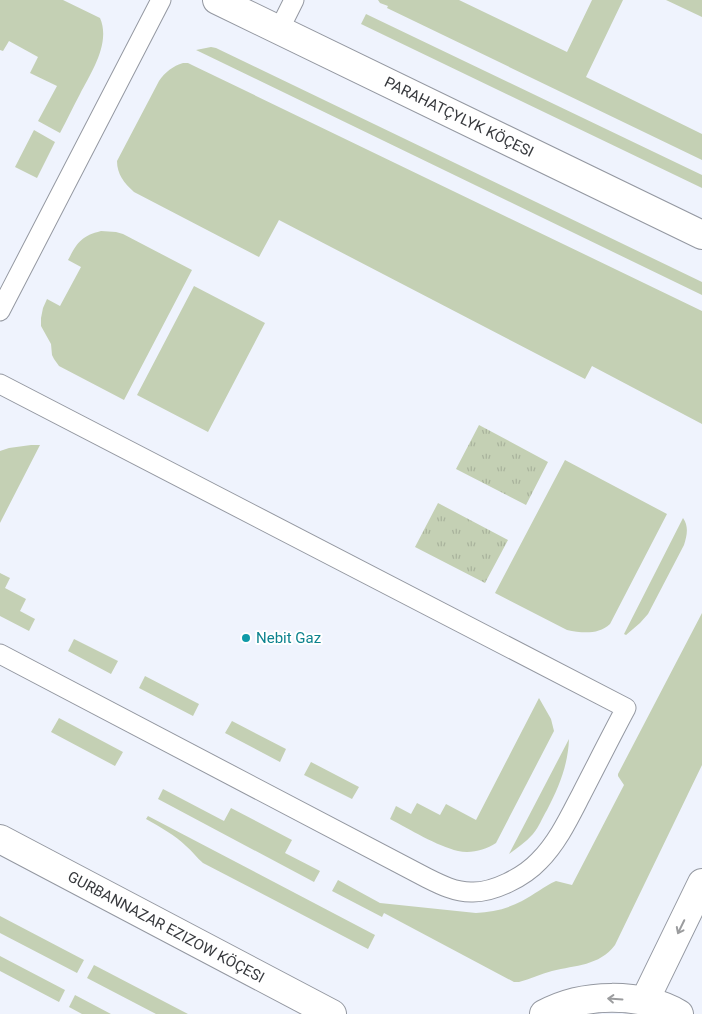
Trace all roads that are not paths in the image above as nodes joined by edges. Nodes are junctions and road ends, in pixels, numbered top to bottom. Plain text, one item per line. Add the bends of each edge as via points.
1 (161, 0) edge
2 (217, 0) edge
3 (294, 0) edge
4 (279, 30) junction
5 (702, 235) edge
6 (0, 310) edge
7 (0, 384) edge
8 (0, 654) edge
9 (0, 839) edge
10 (702, 883) edge
11 (644, 1000) junction
12 (332, 1014) edge
13 (544, 1014) edge
14 (679, 1014) edge

1 - 6 lane
2 - 4 street, PARAHATÇYLYK KÖÇESI
3 - 4 lane
4 - 5 street, PARAHATÇYLYK KÖÇESI
7 - 8 lane via 626,708 562,830 539,861 509,882 471,892 451,889 428,878
9 - 12 street, GURBANNAZAR EZIZOW KÖÇESI
10 -> 11 street
11 -> 13 street via 598,998 557,1007
11 - 14 street

